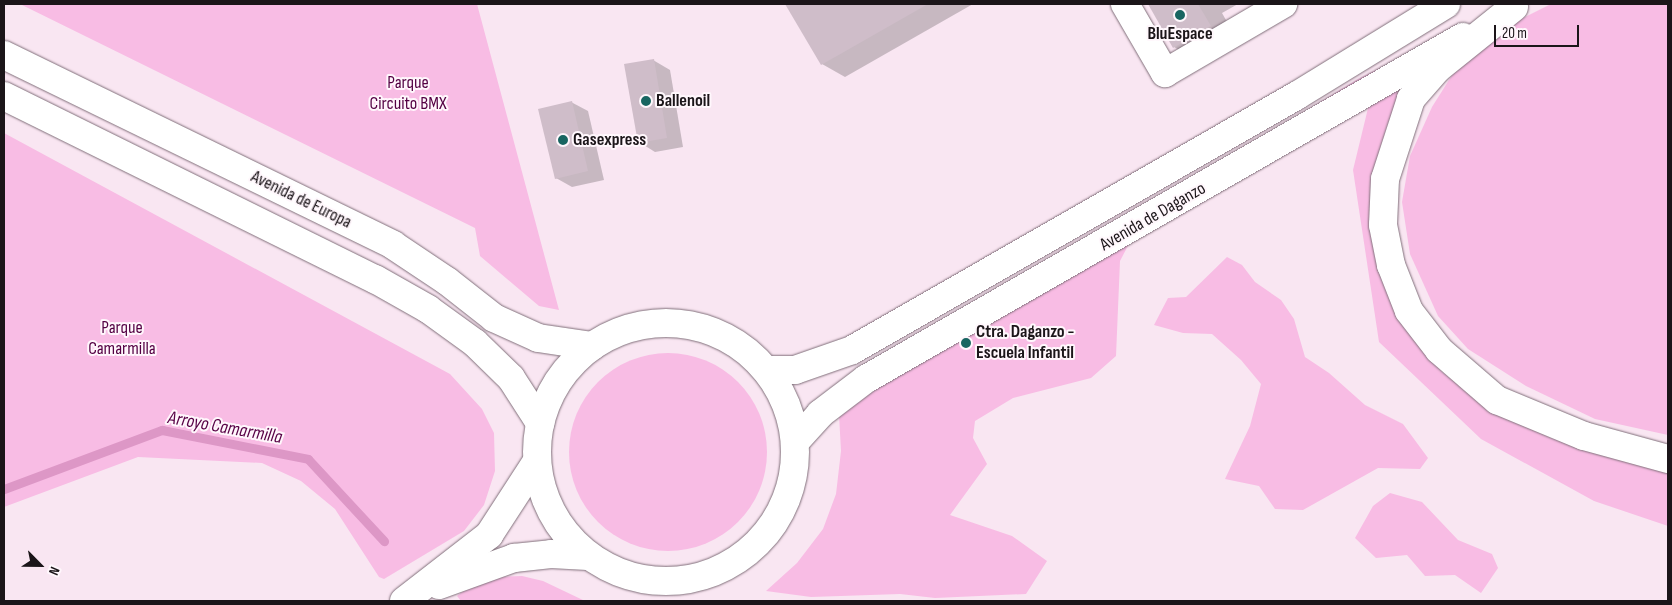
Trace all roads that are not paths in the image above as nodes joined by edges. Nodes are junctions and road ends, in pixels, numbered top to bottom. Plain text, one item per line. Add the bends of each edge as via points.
1 (1125, 4) edge
2 (1283, 4) edge
3 (1446, 4) edge
4 (1517, 5) edge
5 (4, 55) edge
6 (4, 96) edge
7 (592, 346) junction
8 (766, 370) junction
9 (540, 423) junction
10 (795, 442) junction
11 (1668, 459) edge
12 (537, 461) junction
13 (588, 556) junction
14 (412, 597) edge

1 - 2 main road via 1165,72
3 - 8 main road, Avenida de Daganzo via 1296,96 852,350 795,370
4 - 10 main road, Avenida de Daganzo via 1312,126 866,379 820,414
4 - 11 main road via 1437,69 1411,99 1384,179 1383,225 1391,265 1409,311 1439,350 1497,400 1584,436
5 - 7 main road, Avenida de Europa via 392,245 447,281 494,318 538,338
6 - 9 main road via 375,278 428,309 475,343 511,378
7 - 8 main road via 626,329 674,324 703,328 738,344
7 - 9 main road via 568,367 551,393
8 - 10 main road via 781,392 791,416
9 - 12 main road
10 - 13 main road via 792,484 774,523 746,554 709,574 667,582 626,576
12 - 13 main road via 545,497 562,530
12 - 14 main road via 489,535
13 - 14 main road via 551,554 514,558

